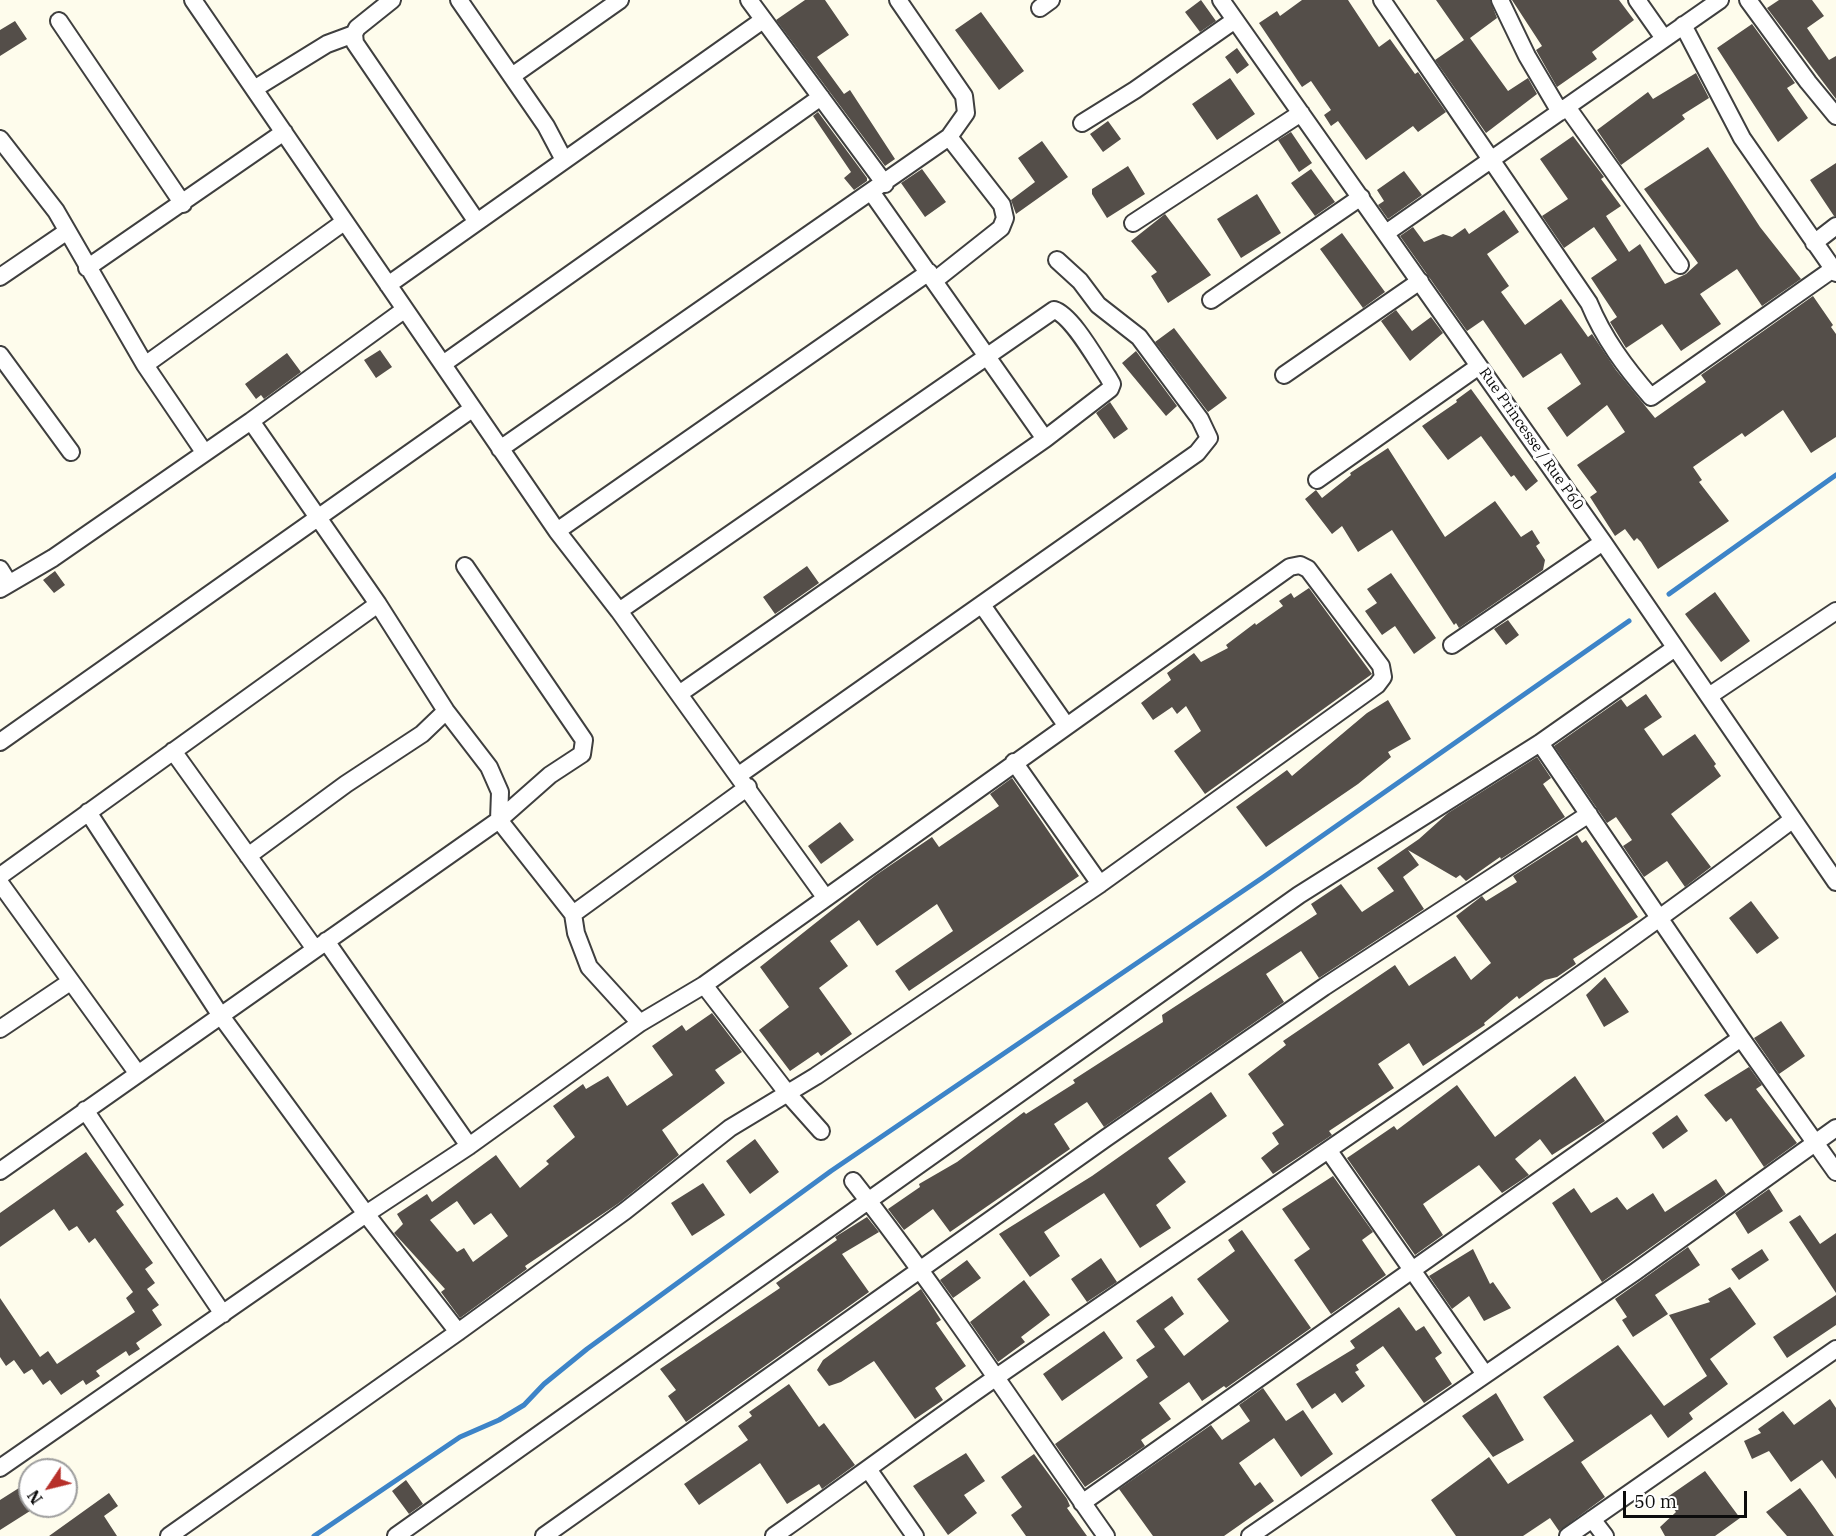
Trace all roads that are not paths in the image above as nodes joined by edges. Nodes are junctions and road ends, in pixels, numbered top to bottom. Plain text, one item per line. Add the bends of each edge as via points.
1 (392, 0) edge
2 (459, 0) edge
3 (620, 0) edge
4 (749, 0) edge
5 (898, 0) edge
6 (1221, 0) edge
7 (1382, 0) edge
8 (1500, 0) edge
9 (1637, 0) edge
10 (1720, 0) edge
11 (1748, 0) edge
12 (195, 1) edge
13 (763, 20) junction
14 (1235, 20) junction
15 (59, 21) dead end
16 (1683, 25) junction
17 (354, 34) junction
18 (1663, 38) junction
19 (512, 76) junction
20 (254, 89) junction
21 (821, 97) junction
22 (1563, 109) junction
23 (1301, 113) junction
24 (1836, 116) edge
25 (1082, 123) dead end
26 (284, 132) junction
27 (949, 137) junction
28 (2, 145) edge
29 (1492, 159) junction
30 (564, 160) junction
31 (878, 188) junction
32 (1361, 197) junction
33 (183, 204) junction
34 (344, 222) junction
35 (477, 222) junction
36 (1133, 223) dead end
37 (1836, 226) edge
38 (66, 232) junction
39 (1386, 233) junction
40 (1814, 243) junction
41 (1057, 260) dead end
42 (1680, 265) dead end
43 (87, 268) junction
44 (1834, 271) edge
45 (0, 277) edge
46 (932, 277) junction
47 (1420, 281) junction
48 (388, 285) junction
49 (1211, 300) dead end
50 (404, 310) junction
51 (0, 355) edge
52 (986, 355) junction
53 (443, 364) junction
54 (145, 365) junction
55 (1479, 366) junction
56 (1284, 375) dead end
57 (472, 409) junction
58 (251, 421) junction
59 (1045, 438) junction
60 (500, 449) junction
61 (71, 452) dead end
62 (204, 452) junction
63 (1317, 480) dead end
64 (318, 518) junction
65 (557, 531) junction
66 (1603, 543) junction
67 (465, 566) dead end
68 (3, 580) edge
69 (378, 604) junction
70 (982, 605) junction
71 (619, 611) junction
72 (1836, 611) edge
73 (1452, 645) dead end
74 (1676, 648) junction
75 (679, 694) junction
76 (1709, 696) junction
77 (446, 711) junction
78 (1066, 725) junction
79 (0, 742) edge
80 (1540, 743) junction
81 (173, 751) junction
82 (1014, 762) junction
83 (743, 781) junction
84 (88, 812) junction
85 (1589, 814) junction
86 (499, 820) junction
87 (1792, 820) junction
88 (249, 856) junction
89 (0, 876) edge
90 (1836, 882) edge
91 (0, 883) edge
92 (1100, 884) junction
93 (825, 897) junction
94 (573, 914) junction
95 (1660, 920) junction
96 (321, 945) junction
97 (70, 982) junction
98 (704, 985) junction
99 (221, 1016) junction
100 (640, 1023) junction
101 (0, 1029) edge
102 (1741, 1038) junction
103 (138, 1074) junction
104 (788, 1094) junction
105 (85, 1110) junction
106 (1836, 1128) edge
107 (821, 1131) dead end
108 (1816, 1143) junction
109 (469, 1146) junction
110 (1329, 1151) junction
111 (0, 1171) edge
112 (1836, 1172) edge
113 (853, 1181) dead end
114 (869, 1201) junction
115 (366, 1214) junction
116 (921, 1269) junction
117 (1413, 1272) junction
118 (223, 1314) junction
119 (458, 1332) junction
120 (1836, 1349) edge
121 (1484, 1373) junction
122 (998, 1376) junction
123 (0, 1468) edge
124 (868, 1469) junction
125 (1082, 1503) junction
126 (1592, 1519) junction
127 (169, 1536) edge
128 (396, 1536) edge
129 (544, 1536) edge
130 (774, 1536) edge
131 (915, 1536) edge
132 (1106, 1536) edge
133 (1250, 1536) edge
134 (1568, 1536) edge
135 (1605, 1536) edge

1 - 17 street
2 - 19 street
3 - 19 street
4 - 13 street
5 - 27 street via 964,96 966,113
6 - 14 street, Rue Princesse / Rue P60
7 - 29 street
8 - 22 street via 1527,56
9 - 18 street
10 - 16 street
11 - 24 street
12 - 20 street
13 - 21 street
13 - 30 street
14 - 23 street, Rue Princesse / Rue P60
14 - 25 street
15 - 33 street
16 - 18 street
16 - 40 street via 1742,138
17 - 20 street via 327,44
17 - 35 street via 355,43
18 - 22 street
19 - 30 street
20 - 26 street
21 - 31 street
21 - 53 street
22 - 29 street
22 - 42 street
23 - 32 street, Rue Princesse / Rue P60
23 - 36 street
26 - 33 street
26 - 34 street
27 - 31 street
27 - 46 street via 1002,205 1005,218 1001,228
28 - 38 street via 56,211
29 - 39 street
29 - 44 street via 1589,303 1599,328 1622,364 1651,397
30 - 35 street
31 - 46 street
31 - 60 street
32 - 39 street, Rue Princesse / Rue P60
32 - 49 street
33 - 43 street
34 - 48 street
34 - 54 street
35 - 48 street
37 - 40 street
38 - 43 street
38 - 45 street
39 - 47 street, Rue Princesse / Rue P60
40 - 44 street
41 - 70 street via 1098,305 1139,337 1200,419 1209,438 1197,453
43 - 54 street
46 - 52 street
46 - 65 street
47 - 55 street, Rue Princesse / Rue P60
47 - 56 street
48 - 50 street
50 - 53 street
50 - 58 street
51 - 61 street
52 - 59 street
52 - 59 street via 1054,310 1071,323 1112,384
52 - 71 street
53 - 57 street
54 - 62 street
55 - 63 street
55 - 66 street, Rue Princesse / Rue P60
57 - 60 street
57 - 64 street
58 - 62 street
58 - 64 street
59 - 75 street
60 - 65 street
62 - 68 street via 53,558
64 - 69 street
64 - 79 street
65 - 71 street
66 - 73 street
66 - 74 street, Rue Princesse / Rue P60
67 - 86 street via 584,740 582,754 550,775
69 - 77 street
69 - 81 street
70 - 78 street
70 - 83 street
71 - 75 street
72 - 76 street
74 - 76 street, Rue Princesse / Rue P60
74 - 80 street
75 - 83 street
76 - 87 street, Rue Princesse / Rue P60
77 - 86 street via 489,767 500,792
77 - 88 street via 422,734
78 - 82 street
78 - 92 street via 1290,567 1300,565 1308,569 1381,666 1383,677 1377,686
80 - 85 street
80 - 114 street via 1299,896
81 - 84 street
81 - 88 street
82 - 92 street
82 - 93 street
83 - 93 street
83 - 94 street
84 - 89 street
84 - 99 street
85 - 95 street
85 - 116 street via 1324,987
86 - 94 street
86 - 96 street
87 - 90 street, Rue Princesse / Rue P60
87 - 95 street
88 - 96 street
91 - 97 street
92 - 104 street
93 - 98 street
94 - 100 street via 589,968
95 - 102 street
95 - 110 street
96 - 99 street
96 - 109 street
97 - 101 street
97 - 103 street
98 - 100 street
98 - 104 street
99 - 103 street
99 - 115 street
100 - 109 street
102 - 108 street
102 - 117 street
103 - 105 street
104 - 107 street
104 - 119 street via 730,1128 625,1211
105 - 111 street
105 - 118 street
106 - 108 street
108 - 112 street
108 - 121 street
109 - 115 street
110 - 117 street
110 - 122 street
113 - 114 street
114 - 116 street
114 - 128 street
115 - 118 street
115 - 119 street
116 - 122 street
116 - 129 street
117 - 121 street
117 - 125 street
118 - 123 street
119 - 127 street
120 - 126 street
121 - 133 street
122 - 124 street
122 - 125 street
124 - 130 street
124 - 131 street
125 - 132 street
126 - 134 street
126 - 135 street

